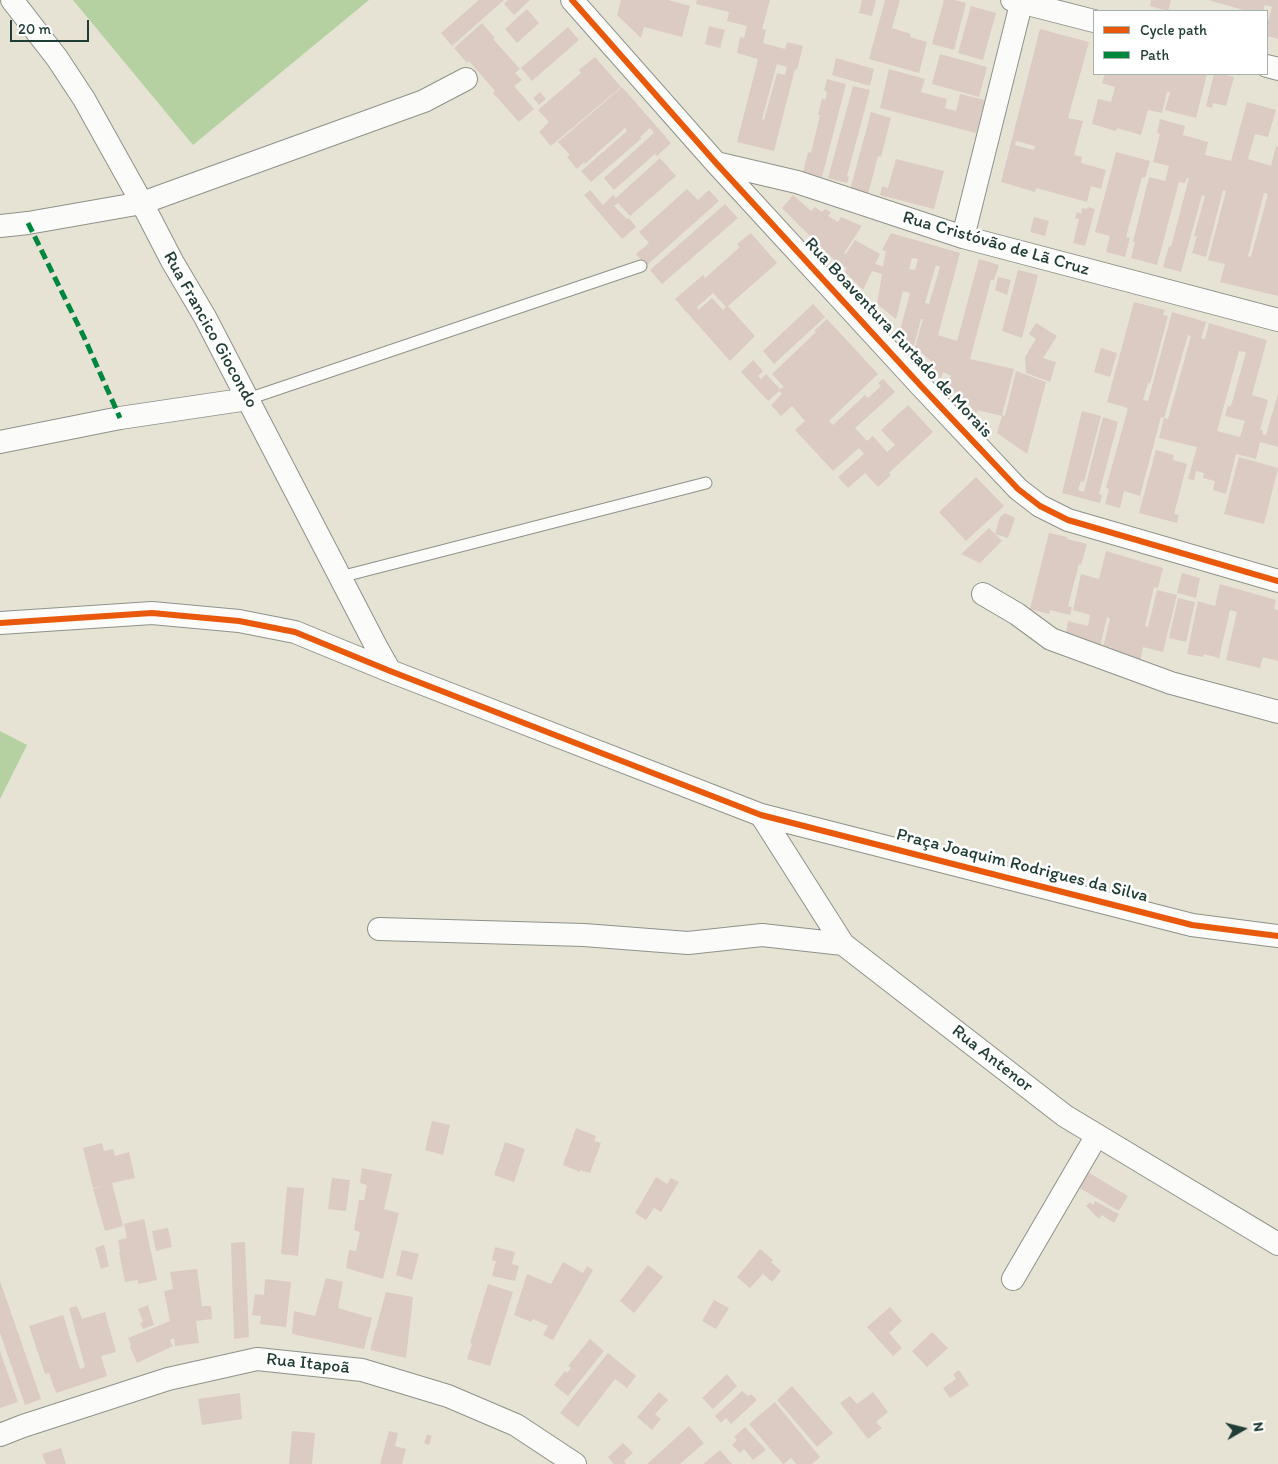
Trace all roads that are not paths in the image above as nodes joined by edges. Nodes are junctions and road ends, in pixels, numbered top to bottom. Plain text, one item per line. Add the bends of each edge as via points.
1 (12, 0) edge
2 (572, 0) edge
3 (1019, 1) edge
4 (1093, 21) edge
5 (466, 78) dead end
6 (716, 163) junction
7 (142, 203) junction
8 (0, 226) edge
9 (963, 237) junction
10 (641, 266) dead end
11 (1278, 320) edge
12 (248, 399) junction
13 (0, 442) edge
14 (706, 483) dead end
15 (340, 576) junction
16 (1278, 580) edge
17 (983, 594) dead end
18 (0, 623) edge
19 (390, 671) junction
20 (1278, 712) edge
21 (761, 816) junction
22 (379, 929) dead end
23 (1278, 936) edge
24 (843, 944) junction
25 (1097, 1135) junction
26 (1278, 1244) edge
27 (1013, 1280) dead end
28 (0, 1435) edge
29 (575, 1464) edge

1 - 7 street, Rua Francico Giocondo via 57,58
2 - 6 street, Rua Boaventura Furtado de Morais
3 - 4 street
3 - 9 street
5 - 7 street via 424,101
6 - 9 street, Rua Cristóvão de Lã Cruz via 797,182
6 - 16 street, Rua Boaventura Furtado de Morais via 1018,489 1040,506 1068,520
7 - 8 street
7 - 12 street, Rua Francico Giocondo
9 - 11 street, Rua Cristóvão de Lã Cruz
10 - 12 lane
12 - 13 street via 120,418
12 - 15 street, Rua Francico Giocondo
14 - 15 lane
15 - 19 street, Rua Francico Giocondo
17 - 20 street via 1050,639 1171,683
18 - 19 street, Praça Joaquim Rodrigues da Silva via 152,613 239,621 295,632
19 - 21 street, Praça Joaquim Rodrigues da Silva
21 - 23 street, Praça Joaquim Rodrigues da Silva via 1192,925
21 - 24 street, Rua Antenor
22 - 24 street via 584,935 688,943 762,935
24 - 25 street, Rua Antenor via 1065,1116
25 - 26 street, Rua Antenor
25 - 27 street
28 - 29 street, Rua Itapoã via 168,1379 257,1359 362,1370 448,1396 516,1425

